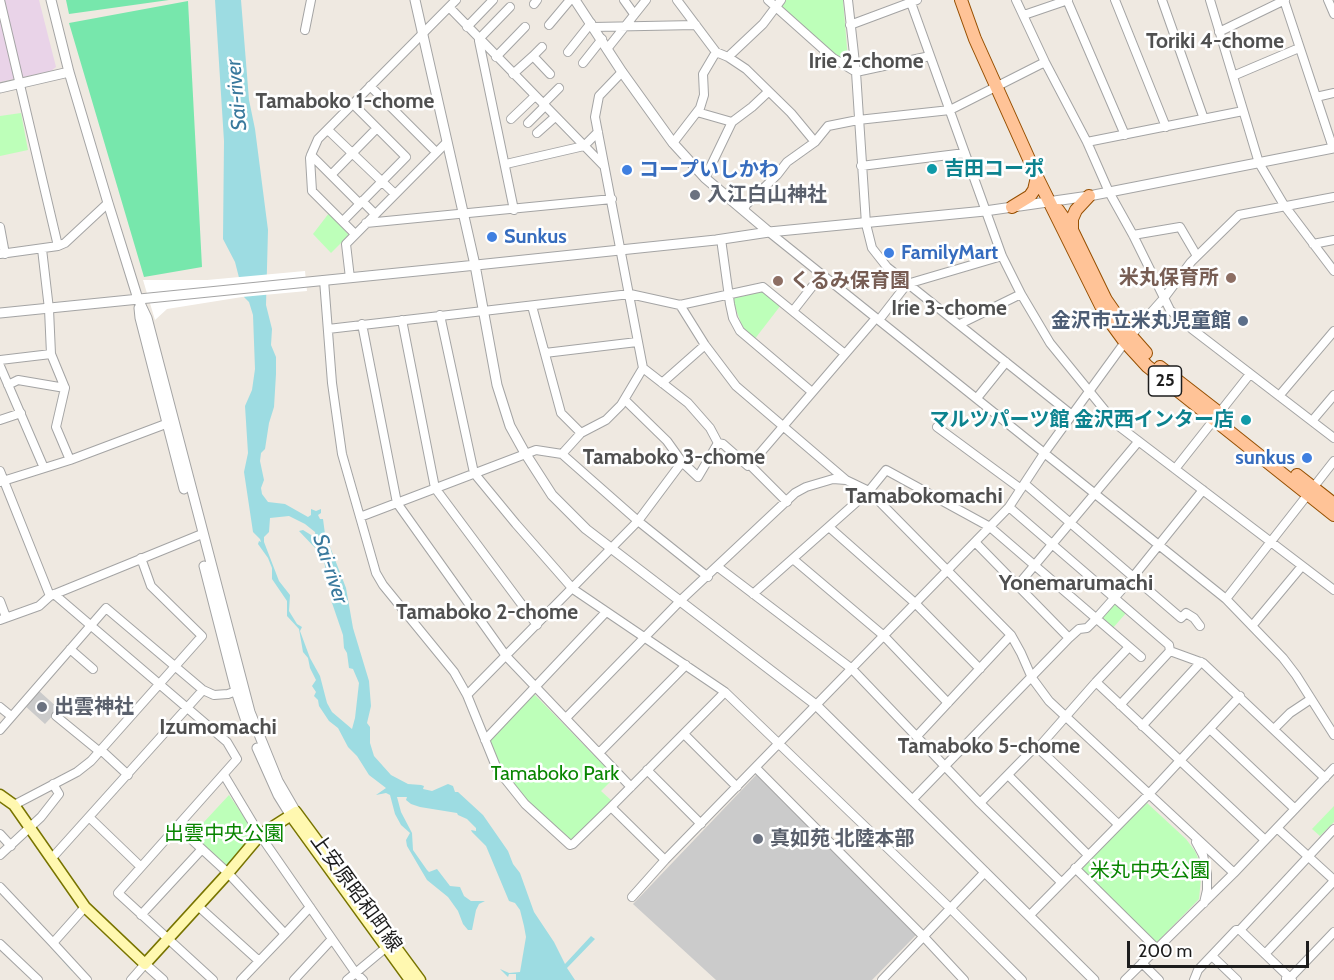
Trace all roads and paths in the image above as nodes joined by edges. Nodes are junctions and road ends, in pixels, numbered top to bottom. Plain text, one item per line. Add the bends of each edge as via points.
1 (0, 0) edge
2 (51, 0) edge
3 (311, 0) edge
4 (415, 0) edge
5 (456, 0) edge
6 (493, 0) edge
7 (570, 0) edge
8 (575, 0) edge
9 (624, 0) edge
10 (646, 0) edge
11 (677, 0) edge
12 (768, 0) edge
13 (781, 0) edge
14 (848, 0) edge
15 (961, 0) edge
16 (1016, 0) edge
17 (1067, 0) edge
18 (1115, 0) edge
19 (1162, 0) edge
20 (1210, 0) edge
21 (1285, 0) edge
22 (1328, 0) edge
23 (912, 1) edge
24 (449, 7) junction
25 (510, 7) dead end
26 (775, 7) junction
27 (1334, 14) edge
28 (634, 15) junction
29 (1024, 15) junction
30 (549, 25) dead end
31 (592, 25) junction
32 (850, 25) junction
33 (626, 26) junction
34 (696, 26) junction
35 (467, 27) junction
36 (525, 27) dead end
37 (305, 30) dead end
38 (1219, 32) junction
39 (422, 34) junction
40 (479, 39) junction
41 (602, 39) junction
42 (542, 47) dead end
43 (1299, 48) junction
44 (607, 49) junction
45 (568, 52) dead end
46 (716, 52) junction
47 (533, 56) junction
48 (930, 56) junction
49 (496, 57) junction
50 (729, 57) junction
51 (1045, 62) junction
52 (583, 63) dead end
53 (69, 72) junction
54 (622, 72) junction
55 (856, 72) junction
56 (550, 74) dead end
57 (513, 75) junction
58 (1233, 76) junction
59 (19, 84) junction
60 (995, 85) junction
61 (370, 86) junction
62 (0, 88) edge
63 (559, 88) dead end
64 (768, 92) junction
65 (1334, 93) edge
66 (535, 96) junction
67 (1317, 97) junction
68 (353, 105) junction
69 (544, 105) junction
70 (950, 110) junction
71 (1243, 111) junction
72 (698, 112) junction
73 (555, 117) junction
74 (511, 119) dead end
75 (1204, 119) junction
76 (858, 120) junction
77 (732, 122) junction
78 (528, 123) dead end
79 (1166, 127) junction
80 (376, 128) junction
81 (328, 130) junction
82 (598, 132) junction
83 (537, 133) dead end
84 (1125, 135) junction
85 (815, 142) junction
86 (1087, 142) junction
87 (446, 143) junction
88 (673, 143) junction
89 (584, 146) junction
90 (1334, 148) edge
91 (436, 152) junction
92 (352, 153) junction
93 (965, 153) junction
94 (311, 155) junction
95 (1259, 163) junction
96 (506, 164) junction
97 (861, 166) junction
98 (605, 167) junction
99 (331, 175) junction
100 (1037, 177) junction
101 (705, 178) junction
102 (381, 182) junction
103 (1109, 192) junction
104 (395, 194) junction
105 (1089, 196) junction
106 (1334, 197) edge
107 (612, 199) junction
108 (361, 202) junction
109 (108, 203) junction
110 (1051, 203) junction
111 (1284, 205) junction
112 (1012, 207) junction
113 (514, 210) junction
114 (744, 210) junction
115 (985, 212) junction
116 (375, 214) junction
117 (463, 214) junction
118 (343, 221) junction
119 (366, 223) junction
120 (866, 224) junction
121 (0, 227) edge
122 (1072, 230) junction
123 (769, 232) junction
124 (355, 234) junction
125 (1133, 235) junction
126 (721, 239) junction
127 (1334, 240) edge
128 (1313, 244) junction
129 (58, 246) junction
130 (42, 249) junction
131 (619, 250) junction
132 (2, 254) edge
133 (1002, 256) junction
134 (1197, 256) junction
135 (475, 265) junction
136 (1334, 271) edge
137 (822, 274) junction
138 (350, 278) junction
139 (324, 280) junction
140 (907, 284) junction
141 (728, 293) junction
142 (630, 294) junction
143 (1021, 294) junction
144 (1164, 298) junction
145 (138, 299) junction
146 (680, 305) junction
147 (532, 306) junction
148 (49, 309) junction
149 (483, 311) junction
150 (793, 311) junction
151 (0, 313) edge
152 (440, 315) junction
153 (877, 319) junction
154 (402, 320) junction
155 (362, 324) junction
156 (960, 324) junction
157 (328, 329) junction
158 (1334, 331) edge
159 (1128, 339) junction
160 (638, 342) junction
161 (705, 345) junction
162 (545, 353) junction
163 (51, 354) junction
164 (845, 354) junction
165 (0, 360) edge
166 (1006, 362) junction
167 (0, 366) edge
168 (644, 368) junction
169 (1251, 374) junction
170 (662, 383) junction
171 (9, 385) junction
172 (65, 388) junction
173 (812, 392) junction
174 (1090, 392) junction
175 (1334, 395) edge
176 (1279, 396) junction
177 (977, 398) junction
178 (625, 400) junction
179 (21, 413) junction
180 (1072, 415) junction
181 (1217, 416) junction
182 (0, 420) edge
183 (1312, 421) junction
184 (170, 422) junction
185 (783, 426) junction
186 (937, 427) dead end
187 (581, 434) junction
188 (1334, 438) edge
189 (1138, 442) junction
190 (718, 443) junction
191 (1045, 452) junction
192 (525, 453) junction
193 (562, 454) junction
194 (70, 460) junction
195 (1334, 461) edge
196 (682, 462) junction
197 (750, 465) junction
198 (45, 468) junction
199 (1175, 469) junction
200 (0, 471) edge
201 (474, 473) junction
202 (846, 480) junction
203 (2, 482) edge
204 (1023, 487) junction
205 (435, 488) junction
206 (1203, 490) junction
207 (1310, 490) junction
208 (869, 491) junction
209 (1095, 493) junction
210 (787, 501) junction
211 (397, 503) junction
212 (1334, 504) edge
213 (1009, 507) junction
214 (1334, 515) edge
215 (360, 517) junction
216 (638, 521) junction
217 (1070, 523) junction
218 (829, 527) junction
219 (990, 527) junction
220 (199, 535) junction
221 (975, 542) junction
222 (1270, 542) junction
223 (1052, 544) junction
224 (1160, 545) junction
225 (612, 549) junction
226 (141, 558) junction
227 (793, 559) junction
228 (1035, 565) junction
229 (1302, 566) junction
230 (718, 567) junction
231 (947, 570) junction
232 (708, 576) junction
233 (1133, 577) junction
234 (1018, 585) junction
235 (573, 589) junction
236 (1334, 590) edge
237 (753, 594) junction
238 (52, 595) junction
239 (1113, 598) junction
240 (1226, 599) junction
241 (681, 600) junction
242 (0, 601) edge
243 (915, 603) junction
244 (606, 612) junction
245 (1096, 618) junction
246 (3, 619) edge
247 (537, 625) junction
248 (89, 626) junction
249 (1200, 626) dead end
250 (1252, 626) junction
251 (1011, 635) junction
252 (884, 636) junction
253 (645, 638) junction
254 (1070, 638) junction
255 (1130, 647) junction
256 (70, 649) junction
257 (1170, 651) junction
258 (506, 656) junction
259 (1141, 657) dead end
260 (1201, 662) junction
261 (686, 665) junction
262 (175, 667) junction
263 (93, 669) dead end
264 (852, 669) junction
265 (980, 669) junction
266 (1032, 678) junction
267 (1096, 682) junction
268 (159, 685) junction
269 (535, 686) junction
270 (203, 690) junction
271 (240, 690) junction
272 (725, 692) junction
273 (467, 695) junction
274 (1240, 696) junction
275 (1311, 699) junction
276 (948, 703) junction
277 (816, 705) junction
278 (1120, 705) junction
279 (0, 706) edge
280 (187, 709) junction
281 (12, 716) junction
282 (56, 716) dead end
283 (566, 718) junction
284 (1066, 718) junction
285 (1331, 723) edge
286 (1142, 726) junction
287 (1210, 729) junction
288 (1274, 729) junction
289 (0, 730) edge
290 (684, 734) junction
291 (1334, 735) edge
292 (917, 736) junction
293 (485, 740) junction
294 (778, 744) junction
295 (1038, 748) junction
296 (100, 751) junction
297 (599, 753) junction
298 (1179, 762) junction
299 (946, 767) junction
300 (756, 768) junction
301 (1334, 768) edge
302 (647, 770) junction
303 (128, 775) junction
304 (224, 775) junction
305 (1008, 775) junction
306 (1324, 778) junction
307 (53, 784) junction
308 (631, 786) junction
309 (737, 787) junction
310 (0, 795) edge
311 (1148, 795) junction
312 (912, 800) junction
313 (980, 803) junction
314 (14, 805) junction
315 (611, 807) junction
316 (1295, 809) junction
317 (293, 814) junction
318 (89, 817) junction
319 (701, 824) junction
320 (1118, 824) junction
321 (178, 827) junction
322 (30, 828) junction
323 (1277, 828) junction
324 (1333, 831) edge
325 (0, 834) edge
326 (260, 835) junction
327 (1192, 835) junction
328 (1265, 840) junction
329 (11, 846) junction
330 (202, 849) junction
331 (0, 855) edge
332 (1088, 855) junction
333 (1308, 856) junction
334 (52, 858) junction
335 (665, 860) junction
336 (141, 867) junction
337 (1075, 868) junction
338 (985, 872) junction
339 (228, 873) junction
340 (1234, 873) junction
341 (1334, 880) edge
342 (1061, 882) junction
343 (0, 886) edge
344 (632, 897) dead end
345 (1203, 904) junction
346 (198, 906) junction
347 (85, 907) junction
348 (310, 907) junction
349 (951, 909) junction
350 (141, 915) junction
351 (1029, 916) junction
352 (1240, 930) junction
353 (1334, 932) edge
354 (285, 934) junction
355 (924, 937) junction
356 (168, 939) junction
357 (332, 939) junction
358 (53, 943) junction
359 (0, 944) edge
360 (389, 945) junction
361 (1157, 950) junction
362 (1265, 954) junction
363 (1212, 956) junction
364 (259, 961) junction
365 (1142, 963) junction
366 (145, 964) junction
367 (355, 972) junction
368 (83, 978) edge
369 (1289, 979) edge
370 (38, 980) edge
371 (131, 980) edge
372 (163, 980) edge
373 (213, 980) edge
374 (241, 980) edge
375 (294, 980) edge
376 (347, 980) edge
377 (363, 980) edge
378 (410, 980) edge
379 (420, 980) edge
380 (882, 980) edge
381 (964, 980) edge
382 (1022, 980) edge
383 (1094, 980) edge
384 (1125, 980) edge
385 (1159, 980) edge
386 (1194, 980) edge
387 (1237, 980) edge

1 - 59 street
2 - 53 street
3 - 37 street
4 - 39 street
5 - 24 street
6 - 35 street
7 - 30 street
8 - 31 street
9 - 28 street
10 - 28 street
11 - 34 street
12 - 26 street
13 - 26 street
14 - 32 street
15 - 60 main road, 25
16 - 29 street
17 - 29 street
17 - 84 street
18 - 79 street
19 - 75 street
20 - 38 street
21 - 38 street
21 - 43 street
22 - 27 street
23 - 32 street
23 - 48 street
24 - 35 street
24 - 39 street
25 - 40 street
26 - 50 street
26 - 55 street via 833,58
28 - 33 street
29 - 51 street
31 - 33 street
31 - 41 street
31 - 45 street
32 - 55 street
33 - 34 street
33 - 44 street
34 - 46 street
35 - 40 street
36 - 49 street
38 - 58 street
39 - 61 street
39 - 87 street
40 - 49 street
40 - 96 street
41 - 44 street
41 - 52 street
42 - 47 street
43 - 58 street
43 - 67 street
44 - 54 street
46 - 50 street
46 - 72 street via 703,74 704,95
47 - 56 street
47 - 57 street
48 - 55 street
48 - 70 street
49 - 57 street
50 - 64 street
51 - 60 street
51 - 86 street
53 - 59 street
53 - 109 street
54 - 82 street via 599,96 595,117
54 - 88 street
55 - 76 street
57 - 66 street
58 - 71 street
59 - 62 street
59 - 129 street
60 - 70 street
60 - 100 main road, 25
61 - 68 street
61 - 91 street
63 - 69 street
64 - 77 street
64 - 85 street
65 - 67 street
66 - 69 street
66 - 74 street
67 - 90 street
68 - 80 street
68 - 81 street
69 - 73 street
69 - 78 street
70 - 76 street
70 - 93 street
71 - 75 street
71 - 95 street
72 - 77 street
72 - 88 street
73 - 83 street
73 - 89 street
75 - 79 street
76 - 85 street via 828,126
76 - 97 street
77 - 101 street
79 - 84 street
80 - 92 street
80 - 102 street via 406,157
81 - 92 street
81 - 94 street via 318,139
82 - 89 street
82 - 98 street
84 - 86 street
85 - 114 street via 787,162
86 - 103 street
87 - 91 street
87 - 117 street
88 - 101 street
89 - 96 street
89 - 98 street
90 - 95 street
91 - 104 street
92 - 99 street
92 - 102 street
93 - 97 street
93 - 115 street
94 - 99 street
94 - 118 street via 312,191
95 - 103 street
95 - 111 street
96 - 113 street
97 - 120 street
98 - 107 street
99 - 108 street
100 - 110 main road, 25
100 - 112 main road via 1030,196
101 - 114 street
102 - 104 street
102 - 108 street
103 - 105 street
103 - 125 street
104 - 116 street
105 - 110 street
105 - 122 main road via 1076,210
106 - 111 street
107 - 113 street
107 - 131 street
108 - 116 street
108 - 118 street
109 - 129 street
109 - 145 street
110 - 112 street
110 - 122 main road, 25
110 - 159 main road, 25 via 1106,316
111 - 128 street
111 - 134 street via 1239,215
112 - 115 street
113 - 117 street
114 - 123 street
115 - 120 street
115 - 133 street
116 - 119 street
117 - 119 street
117 - 135 street
118 - 124 street
119 - 124 street
120 - 123 street
120 - 140 street via 878,258
121 - 132 street
122 - 159 main road, 25
123 - 126 street
123 - 137 street
124 - 138 street via 346,244
125 - 134 street via 1180,227
125 - 144 street
126 - 131 street
126 - 141 street
127 - 128 street
128 - 136 street
129 - 130 street
130 - 132 street
130 - 148 street
131 - 135 street
131 - 142 street
133 - 140 street
133 - 143 street
134 - 144 street
135 - 138 street
135 - 149 street
137 - 150 street
137 - 153 street
138 - 139 street
139 - 145 street
139 - 157 street
140 - 153 street
140 - 156 street
141 - 146 street
141 - 150 street via 763,287
141 - 173 street via 740,331
142 - 146 street
142 - 147 street
142 - 160 street
143 - 156 street
143 - 174 street via 1050,343
144 - 159 street
144 - 169 street via 1179,318
145 - 148 street
145 - 184 street
146 - 161 street
147 - 149 street
147 - 162 street
148 - 151 street
148 - 163 street
149 - 152 street
149 - 192 street via 497,385 510,426
150 - 164 street
152 - 154 street
152 - 201 street
153 - 164 street
153 - 177 street
154 - 155 street
154 - 205 street
155 - 157 street
155 - 211 street
156 - 166 street
157 - 215 street via 342,454
158 - 176 street
159 - 174 street
159 - 181 main road, 25 via 1147,366
160 - 162 street
160 - 168 street
161 - 170 street
161 - 185 street via 736,386
162 - 187 street via 561,413
163 - 165 street
163 - 172 street
164 - 173 street
166 - 177 street
166 - 180 street
167 - 171 street
168 - 170 street
168 - 178 street
169 - 176 street
169 - 181 street
170 - 190 street via 688,403 711,428
171 - 172 street via 18,380
171 - 179 street
172 - 194 street via 56,427
173 - 185 street
174 - 180 street
174 - 189 street via 1116,424
175 - 183 street
176 - 183 street
177 - 191 street
178 - 187 street via 606,420
178 - 196 street via 668,441
179 - 182 street
179 - 198 street
180 - 191 street
181 - 199 street
181 - 207 main road, 25
183 - 188 street
184 - 194 street
184 - 220 street
185 - 197 street
185 - 202 street
186 - 204 street
187 - 193 street
189 - 199 street
189 - 209 street
190 - 196 street via 698,477
190 - 197 street
191 - 204 street
191 - 209 street
192 - 193 street via 536,450
192 - 201 street
192 - 225 street via 562,507
193 - 216 street
194 - 198 street
195 - 207 street
196 - 216 street
197 - 210 street
198 - 203 street
199 - 206 street
200 - 203 street
201 - 205 street
201 - 235 street
202 - 208 street
202 - 210 street via 833,479 806,487
203 - 238 street
204 - 213 street
204 - 217 street
205 - 211 street
205 - 247 street
206 - 222 street
206 - 224 street
207 - 212 main road, 25
207 - 214 main road, 25
207 - 222 street
208 - 218 street
208 - 219 street via 885,470
208 - 231 street
209 - 217 street
209 - 224 street
210 - 230 street
211 - 215 street
211 - 258 street
213 - 219 street
213 - 223 street
215 - 273 street via 383,585 454,672
216 - 225 street
216 - 232 street
217 - 223 street
217 - 233 street
218 - 227 street
218 - 243 street
219 - 221 street
219 - 228 street
220 - 226 street
220 - 271 street
221 - 231 street
221 - 234 street
222 - 229 street
222 - 240 street
223 - 228 street
223 - 239 street
224 - 233 street
224 - 240 street
225 - 235 street
225 - 241 street
226 - 238 street
226 - 262 street via 151,586 202,636
227 - 237 street
227 - 252 street
228 - 234 street
228 - 245 street
229 - 236 street
229 - 250 street
230 - 232 street
230 - 237 street
231 - 243 street
231 - 251 street
232 - 241 street
233 - 239 street
233 - 249 street via 1181,618 1186,613
234 - 254 street
235 - 244 street
235 - 247 street
237 - 264 street
238 - 246 street via 39,606
238 - 248 street
239 - 245 street
239 - 257 street via 1169,645
240 - 250 street
241 - 253 street
241 - 277 street
242 - 246 street
243 - 252 street
243 - 265 street
244 - 253 street
244 - 269 street
245 - 254 street
245 - 255 street
247 - 258 street
248 - 256 street
248 - 262 street via 106,608
248 - 268 street
250 - 275 street via 1283,658
251 - 265 street
251 - 266 street
252 - 264 street
252 - 276 street
253 - 261 street
253 - 283 street
254 - 266 street
255 - 259 street
255 - 267 street
256 - 263 street
256 - 281 street
257 - 260 street
257 - 278 street
258 - 269 street
258 - 273 street
260 - 274 street
260 - 286 street
261 - 272 street
261 - 297 street
262 - 268 street
262 - 270 street
264 - 277 street
264 - 292 street
265 - 276 street
266 - 284 street
266 - 299 street
267 - 278 street
267 - 284 street
268 - 280 street
268 - 296 street
269 - 283 street
269 - 293 street
270 - 271 street via 214,695
270 - 280 street
271 - 317 street
272 - 290 street
272 - 294 street
273 - 293 street
274 - 287 street
274 - 288 street
275 - 285 street
275 - 288 street
276 - 292 street
277 - 294 street
277 - 312 street
278 - 286 street
279 - 281 street
280 - 303 street
280 - 304 street via 227,742 237,759
281 - 289 street
282 - 296 street
283 - 297 street
284 - 295 street
284 - 311 street
285 - 291 street
286 - 298 street
287 - 298 street
287 - 316 street
288 - 306 street
290 - 302 street
290 - 309 street
292 - 299 street
293 - 315 street via 497,769 525,804 570,845
294 - 300 street
294 - 349 street
295 - 305 street
295 - 320 street
296 - 303 street
296 - 307 street via 77,772
297 - 308 street
298 - 311 street
298 - 328 street
299 - 312 street
299 - 313 street
300 - 309 street
300 - 355 street
301 - 306 street
302 - 308 street
302 - 319 street
303 - 318 street
304 - 321 street
304 - 326 street
305 - 313 street
305 - 332 street
306 - 316 street
307 - 314 street
307 - 322 street via 59,794
308 - 315 street
309 - 319 street
310 - 314 main road
311 - 320 street
311 - 327 street
312 - 338 street
313 - 342 street
314 - 322 main road
315 - 335 street
316 - 323 street
317 - 326 main road
317 - 360 main road, 上安原昭和町線
318 - 334 street
318 - 336 street
319 - 335 street
320 - 332 street
321 - 330 street
321 - 336 street
322 - 329 street
322 - 334 main road
323 - 328 street
323 - 333 street
324 - 333 street
325 - 329 street
326 - 339 main road
326 - 348 street
327 - 340 street
327 - 345 street via 1203,855 1207,874
328 - 340 street
329 - 331 street
330 - 339 street
330 - 350 street
332 - 337 street
333 - 341 street
333 - 352 street
334 - 347 main road
335 - 344 street
336 - 350 street via 118,893
337 - 342 street
337 - 361 street
338 - 349 street
338 - 351 street
339 - 346 main road
339 - 354 street
340 - 345 street
341 - 362 street
342 - 351 street
343 - 358 street
345 - 361 street
346 - 356 main road
346 - 364 street
347 - 358 street
347 - 366 main road
348 - 354 street
348 - 357 street
349 - 355 street
349 - 382 street
350 - 356 street
351 - 383 street
352 - 362 street
352 - 363 street
353 - 369 street
354 - 364 street
355 - 380 street
355 - 381 street
356 - 366 main road
356 - 373 street
357 - 367 street
357 - 375 street
358 - 368 street
359 - 370 street
360 - 367 street
360 - 378 main road, 上安原昭和町線
360 - 379 main road, 上安原昭和町線
361 - 365 street
362 - 369 street
363 - 386 street
363 - 387 street
364 - 374 street
365 - 384 street
365 - 385 street
366 - 371 street
366 - 372 street
367 - 376 street
367 - 377 street

